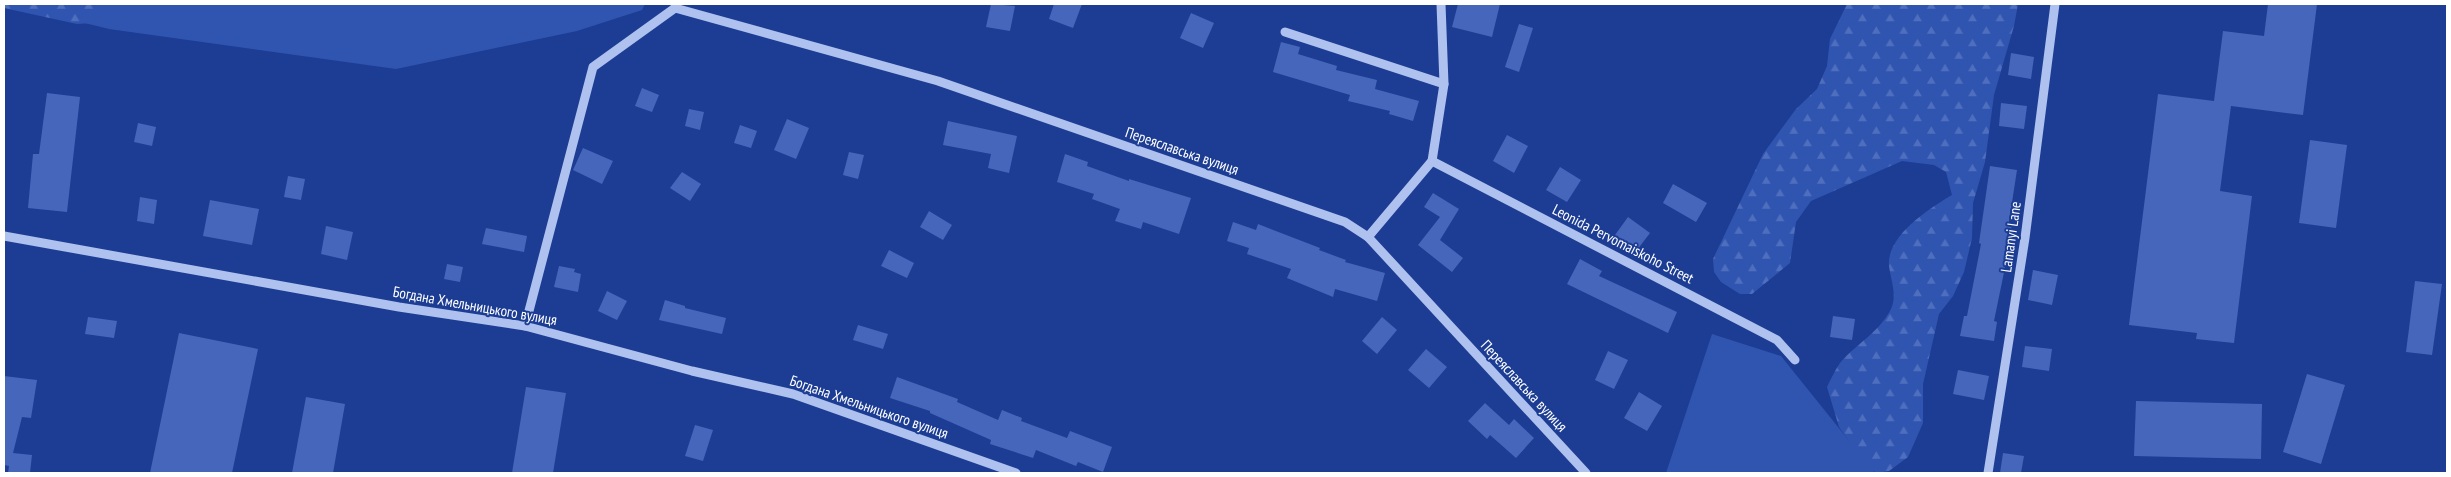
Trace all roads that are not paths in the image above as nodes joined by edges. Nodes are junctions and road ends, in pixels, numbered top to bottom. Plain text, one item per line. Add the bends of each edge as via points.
1 (1441, 4) edge
2 (2054, 4) edge
3 (676, 6) edge
4 (1285, 32) dead end
5 (1444, 84) junction
6 (1432, 161) junction
7 (4, 236) edge
8 (1368, 237) junction
9 (526, 326) junction
10 (1795, 360) dead end
11 (1016, 473) edge
12 (1586, 473) edge
13 (1988, 473) edge

1 - 5 street
2 - 13 street, Lamanyi Lane via 2025,238
3 - 8 street, Переяславська вулиця via 938,82 1345,222
3 - 9 street via 593,66
4 - 5 street
5 - 6 street
6 - 8 street
6 - 10 street, Leonida Pervomaiskoho Street via 1777,340
7 - 9 street, Богдана Хмельницького вулиця
8 - 12 street, Переяславська вулиця
9 - 11 street, Богдана Хмельницького вулиця via 692,371 793,394

